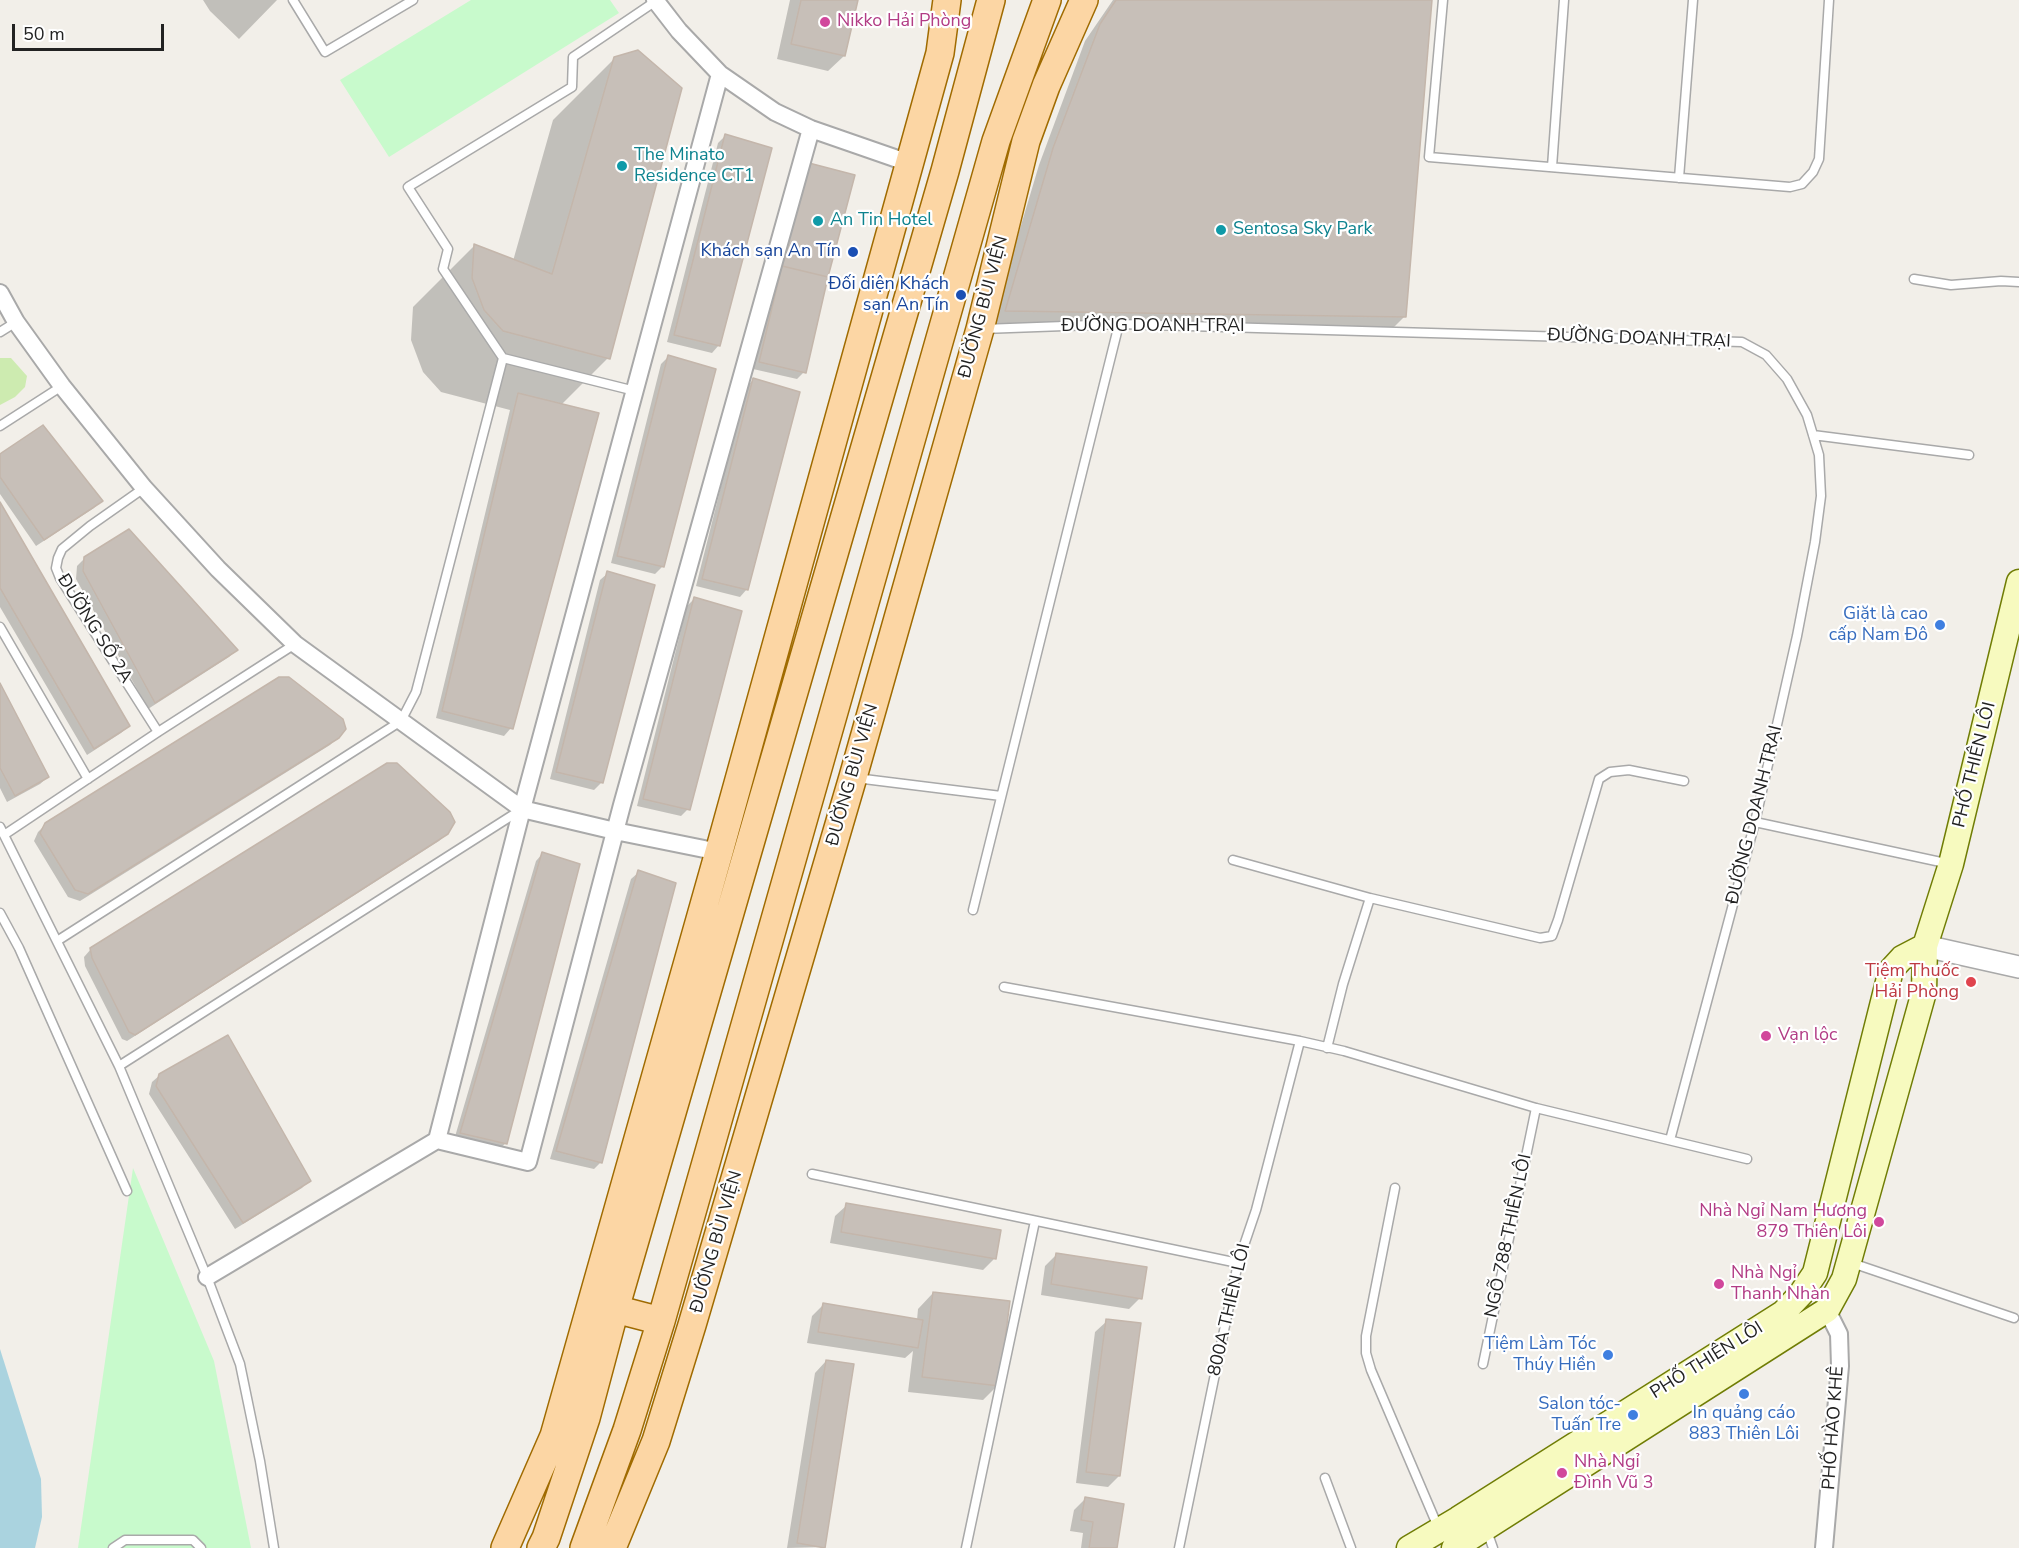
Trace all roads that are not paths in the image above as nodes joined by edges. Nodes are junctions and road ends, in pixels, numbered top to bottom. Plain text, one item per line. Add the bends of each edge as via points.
1 (293, 0) edge
2 (413, 0) edge
3 (947, 0) edge
4 (991, 0) edge
5 (1047, 0) edge
6 (1084, 0) edge
7 (1443, 0) edge
8 (1564, 0) edge
9 (1693, 0) edge
10 (1829, 0) edge
11 (655, 1) edge
12 (720, 74) junction
13 (811, 129) junction
14 (996, 141) junction
15 (1026, 141) junction
16 (909, 164) junction
17 (1552, 167) junction
18 (945, 171) junction
19 (1679, 178) junction
20 (1914, 279) dead end
21 (2019, 282) edge
22 (0, 293) edge
23 (16, 322) junction
24 (1119, 324) junction
25 (980, 329) junction
26 (0, 332) edge
27 (502, 358) junction
28 (62, 386) junction
29 (635, 391) junction
30 (0, 426) edge
31 (1813, 435) junction
32 (1969, 455) dead end
33 (144, 488) junction
34 (2019, 582) edge
35 (0, 627) edge
36 (295, 644) junction
37 (401, 721) junction
38 (158, 732) junction
39 (853, 777) junction
40 (88, 779) junction
41 (1684, 781) dead end
42 (1002, 796) junction
43 (522, 809) junction
44 (1755, 822) junction
45 (2, 831) edge
46 (615, 831) junction
47 (719, 852) junction
48 (746, 858) junction
49 (1233, 860) dead end
50 (1951, 864) junction
51 (1370, 897) junction
52 (973, 910) dead end
53 (0, 913) edge
54 (57, 941) junction
55 (1925, 946) junction
56 (2019, 967) edge
57 (1004, 987) dead end
58 (1300, 1041) junction
59 (1327, 1048) junction
60 (119, 1066) junction
61 (1536, 1108) junction
62 (437, 1140) junction
63 (1670, 1140) junction
64 (1747, 1159) dead end
65 (812, 1174) dead end
66 (1395, 1188) dead end
67 (127, 1191) dead end
68 (1035, 1221) junction
69 (1849, 1262) junction
70 (1238, 1263) junction
71 (207, 1277) junction
72 (1801, 1294) junction
73 (615, 1309) junction
74 (1827, 1311) junction
75 (2014, 1318) dead end
76 (661, 1321) junction
77 (1483, 1364) dead end
78 (1325, 1478) dead end
79 (1489, 1538) edge
80 (1447, 1539) edge
81 (113, 1548) edge
82 (201, 1548) edge
83 (274, 1548) edge
84 (506, 1548) edge
85 (541, 1548) edge
86 (584, 1548) edge
87 (612, 1548) edge
88 (966, 1548) edge
89 (1179, 1548) edge
90 (1351, 1548) edge
91 (1409, 1548) edge
92 (1824, 1548) edge

1 - 2 lane via 325,52
3 - 16 main road via 940,53
4 - 18 main road
5 - 14 main road, ĐƯỜNG BÙI VIỆN
6 - 15 main road, ĐƯỜNG BÙI VIỆN
7 - 17 lane via 1429,157
8 - 17 lane
9 - 19 lane
10 - 19 lane via 1819,159 1813,172 1802,184 1790,187
11 - 12 street
11 - 27 lane via 573,57 572,87 408,187 448,249 443,269
12 - 13 street via 776,112
12 - 29 street
13 - 16 street
13 - 46 street
14 - 15 main road
14 - 76 main road, ĐƯỜNG BÙI VIỆN
15 - 25 main road, ĐƯỜNG BÙI VIỆN
16 - 18 main road
16 - 47 main road
17 - 19 lane
18 - 48 main road
20 - 21 lane via 1951,285
22 - 23 street
23 - 26 lane
23 - 28 street
24 - 25 lane, ĐƯỜNG DOANH TRẠI
24 - 31 lane, ĐƯỜNG DOANH TRẠI via 1742,342 1766,355 1786,379 1807,415
24 - 42 lane
25 - 39 main road, ĐƯỜNG BÙI VIỆN
27 - 29 lane
27 - 37 lane via 416,692
28 - 30 lane
28 - 33 street
29 - 43 street
31 - 32 lane
31 - 44 lane, ĐƯỜNG DOANH TRẠI via 1819,454 1821,496 1815,542
33 - 36 street via 218,569
33 - 38 lane, ĐƯỜNG SỐ 2A via 62,549 56,568
34 - 50 main road, PHỐ THIÊN LÔI
35 - 40 lane
36 - 37 street
36 - 38 lane
37 - 43 street
37 - 54 lane
38 - 40 lane
39 - 42 lane
39 - 87 main road, ĐƯỜNG BÙI VIỆN via 656,1441
40 - 45 lane
41 - 51 lane via 1629,770 1610,772 1599,779 1552,936 1540,938
42 - 52 lane
43 - 46 street
43 - 60 lane
43 - 62 street
44 - 50 lane
44 - 63 lane, ĐƯỜNG DOANH TRẠI
45 - 54 lane
46 - 47 street
46 - 62 street via 528,1162
47 - 48 main road
47 - 84 main road via 554,1437
48 - 73 main road
49 - 51 lane
50 - 55 main road, PHỐ THIÊN LÔI
51 - 59 lane
53 - 67 lane
54 - 60 lane
55 - 56 street
55 - 69 main road, PHỐ THIÊN LÔI via 1924,992
55 - 72 main road, PHỐ THIÊN LÔI via 1902,958 1891,970 1815,1273
57 - 58 lane
58 - 59 lane
58 - 70 lane, 800A THIÊN LÔI via 1256,1210
59 - 61 lane
60 - 71 lane
61 - 63 lane
61 - 77 lane, NGÕ 788 THIÊN LÔI
62 - 71 street
63 - 64 lane
65 - 68 lane
66 - 80 lane via 1366,1353
68 - 70 lane
68 - 88 lane
69 - 74 main road, PHỐ THIÊN LÔI
69 - 75 lane
70 - 89 lane, 800A THIÊN LÔI
71 - 83 lane via 240,1364
72 - 74 main road
72 - 80 main road, PHỐ THIÊN LÔI via 1783,1313
73 - 76 main road
73 - 85 main road via 586,1418
74 - 79 main road, PHỐ THIÊN LÔI
74 - 92 street, PHỐ HÀO KHÊ via 1839,1334 1840,1366
76 - 86 main road, ĐƯỜNG BÙI VIỆN
78 - 90 lane
79 - 80 main road, PHỐ THIÊN LÔI
80 - 91 main road, PHỐ THIÊN LÔI
81 - 82 lane via 124,1540 193,1540

